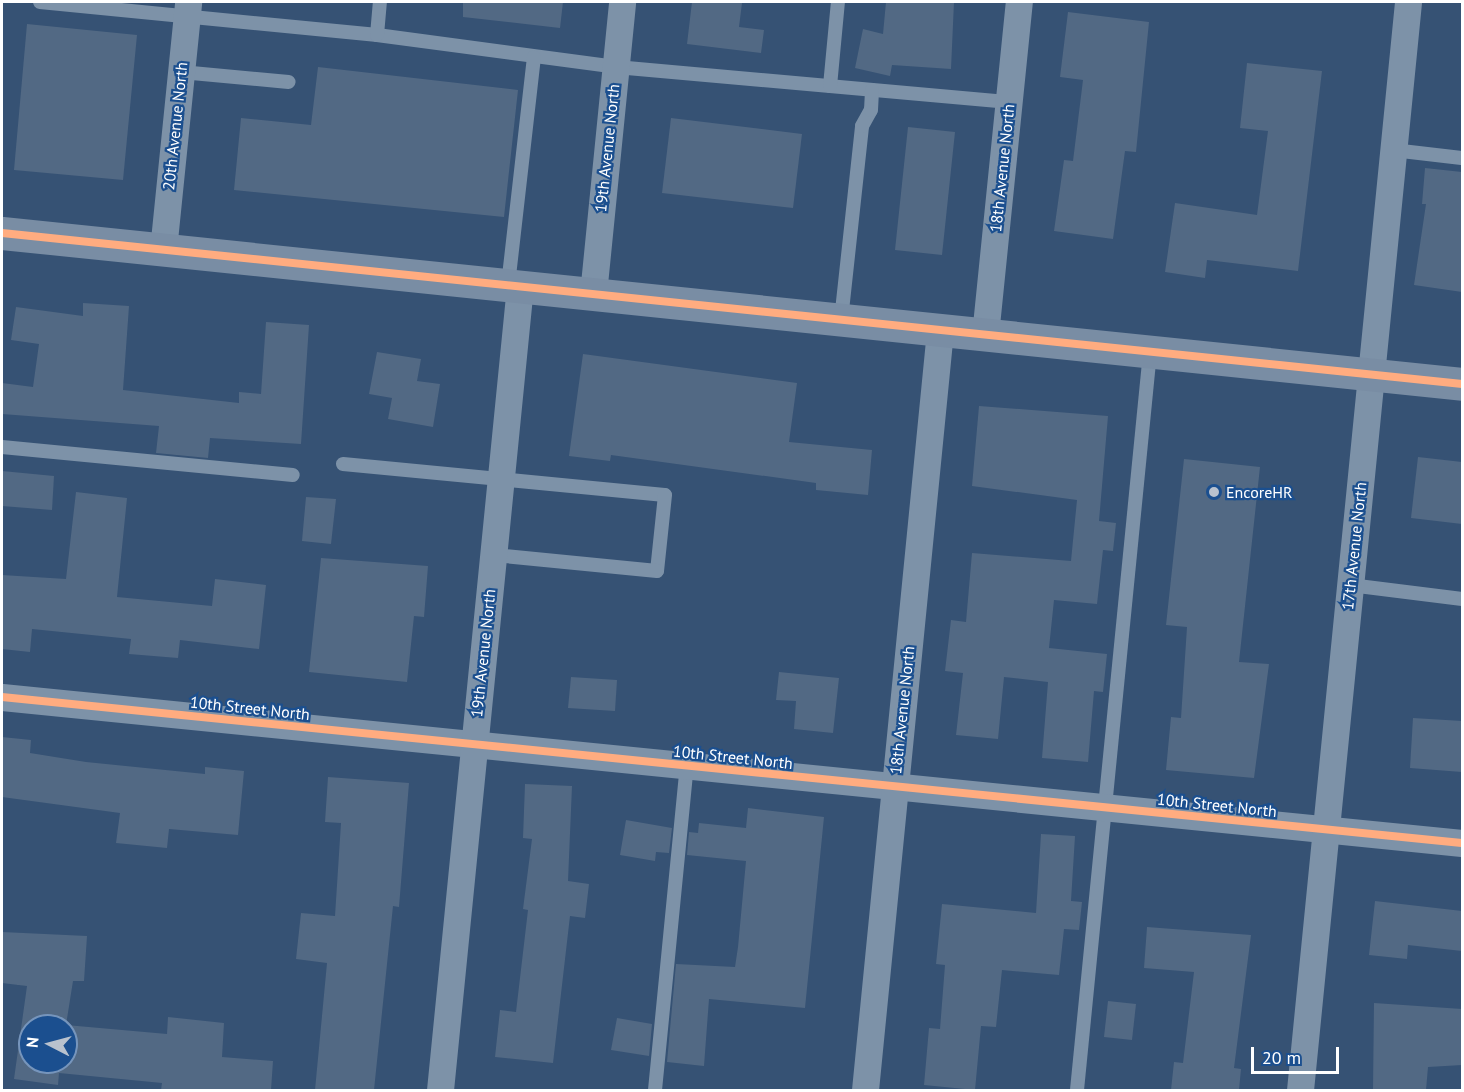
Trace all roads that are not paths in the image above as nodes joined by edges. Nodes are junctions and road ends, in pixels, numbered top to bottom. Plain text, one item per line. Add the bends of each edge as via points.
1 (40, 2) edge
2 (381, 2) edge
3 (622, 2) edge
4 (838, 2) edge
5 (1019, 2) edge
6 (1408, 2) edge
7 (187, 10) edge
8 (377, 35) junction
9 (534, 57) junction
10 (616, 68) junction
11 (181, 72) junction
12 (290, 82) dead end
13 (830, 86) junction
14 (873, 90) junction
15 (1009, 102) junction
16 (1393, 150) junction
17 (1462, 158) edge
18 (2, 233) edge
19 (163, 250) junction
20 (514, 286) junction
21 (593, 294) junction
22 (841, 320) junction
23 (940, 330) junction
24 (986, 335) junction
25 (1150, 352) junction
26 (1371, 374) junction
27 (1462, 384) edge
28 (2, 447) edge
29 (343, 464) dead end
30 (293, 475) dead end
31 (501, 480) junction
32 (493, 555) junction
33 (1350, 585) junction
34 (1462, 598) edge
35 (2, 697) edge
36 (474, 744) junction
37 (687, 765) junction
38 (895, 786) junction
39 (1102, 807) junction
40 (1326, 829) junction
41 (1462, 843) edge
42 (440, 1090) edge
43 (655, 1090) edge
44 (865, 1090) edge
45 (1077, 1090) edge
46 (1300, 1090) edge

1 - 7 lane
2 - 8 lane
3 - 10 street, 19th Avenue North
4 - 13 lane
5 - 15 street, 18th Avenue North
6 - 16 street, 17th Avenue North
7 - 8 lane
7 - 11 street, 20th Avenue North
8 - 9 lane
9 - 10 lane
9 - 20 lane
10 - 13 lane
10 - 21 street, 19th Avenue North
11 - 12 lane
11 - 19 street, 20th Avenue North
13 - 14 lane
14 - 15 lane
14 - 22 lane via 871,110 862,126
15 - 24 street, 18th Avenue North
16 - 17 lane
16 - 26 street, 17th Avenue North
18 - 19 main road
19 - 20 main road
20 - 21 main road
20 - 31 street, 19th Avenue North
21 - 22 main road
22 - 23 main road
23 - 24 main road
23 - 38 street, 18th Avenue North
24 - 25 main road
25 - 26 main road
25 - 39 lane
26 - 27 main road
26 - 33 street, 17th Avenue North
28 - 30 lane
29 - 31 lane
31 - 32 street, 19th Avenue North
31 - 32 lane via 665,495 664,506 657,571
32 - 36 street, 19th Avenue North
33 - 34 lane
33 - 40 street, 17th Avenue North
35 - 36 street, 10th Street North
36 - 37 street, 10th Street North
36 - 42 street, 19th Avenue North
37 - 38 street, 10th Street North
37 - 43 lane
38 - 39 street, 10th Street North
38 - 44 street, 18th Avenue North
39 - 40 street, 10th Street North
39 - 45 lane
40 - 41 street, 10th Street North
40 - 46 street, 17th Avenue North

